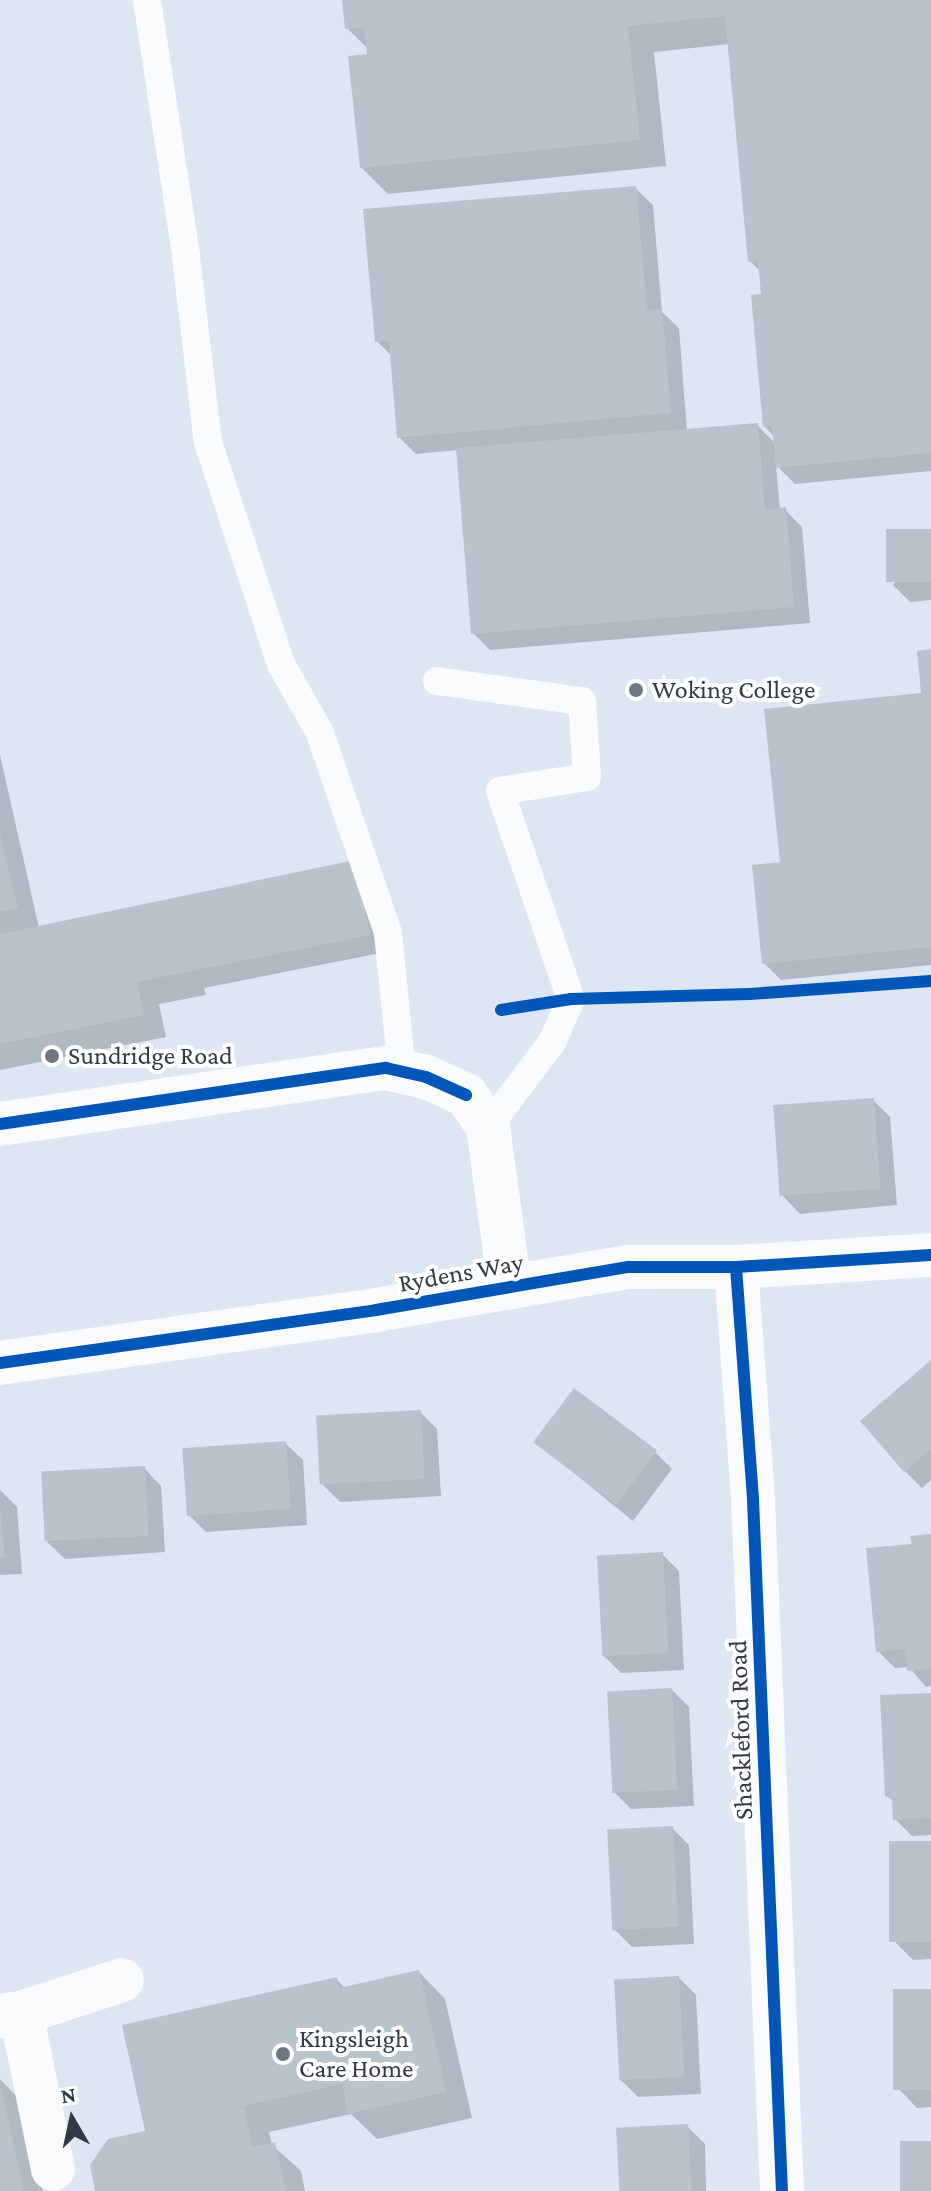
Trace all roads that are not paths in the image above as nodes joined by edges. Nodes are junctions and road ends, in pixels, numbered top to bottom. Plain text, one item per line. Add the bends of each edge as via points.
1 (147, 0) edge
2 (437, 681) dead end
3 (402, 1072) junction
4 (0, 1124) edge
5 (488, 1127) junction
6 (931, 1255) edge
7 (736, 1267) junction
8 (510, 1287) junction
9 (0, 1363) edge
10 (122, 1980) dead end
11 (11, 2014) edge
12 (53, 2169) dead end
13 (782, 2191) edge

1 - 3 lane via 208,442 281,664 320,733 388,933
2 - 5 lane via 582,701 587,777 500,791 571,999 552,1042
3 - 4 street, Rydens Way via 386,1068
3 - 5 street, Rydens Way via 466,1095
5 - 8 street, Rydens Way
6 - 7 street, Rydens Way
7 - 8 street, Rydens Way via 628,1267
7 - 13 street, Shackleford Road via 753,1500
8 - 9 street, Rydens Way
10 - 11 street
11 - 12 street

